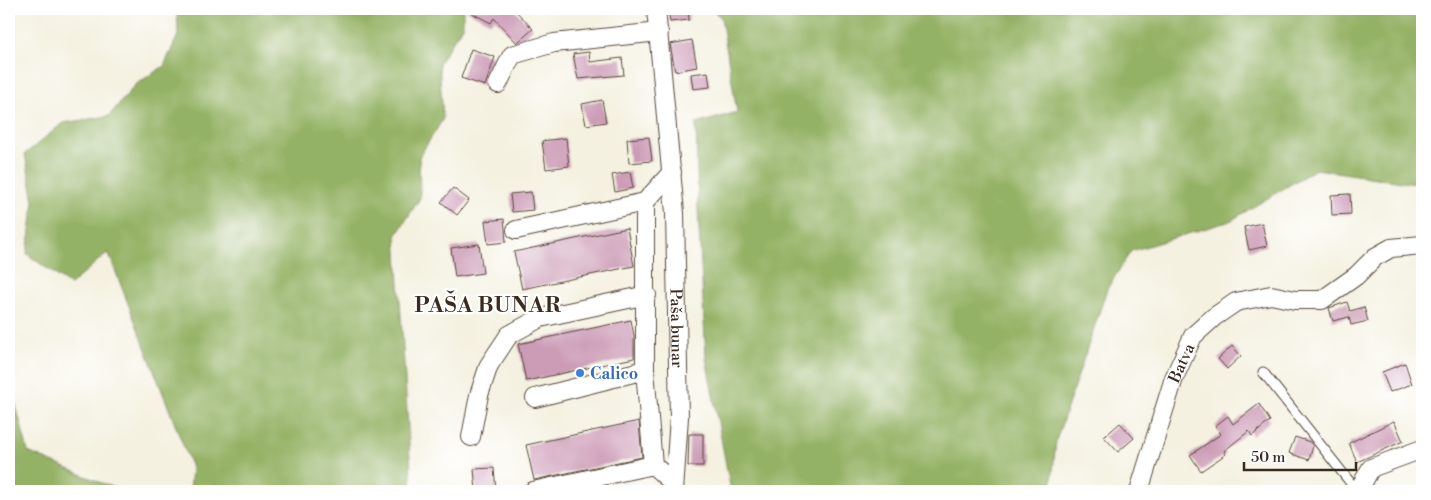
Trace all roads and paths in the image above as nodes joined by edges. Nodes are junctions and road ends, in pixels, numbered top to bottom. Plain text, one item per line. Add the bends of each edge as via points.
1 (656, 9) edge
2 (659, 32) junction
3 (498, 84) dead end
4 (672, 172) junction
5 (645, 202) junction
6 (516, 230) dead end
7 (1422, 245) edge
8 (646, 295) junction
9 (644, 370) junction
10 (1263, 372) dead end
11 (535, 398) dead end
12 (471, 437) dead end
13 (1422, 449) edge
14 (653, 465) junction
15 (674, 488) edge
16 (533, 491) edge
17 (1139, 491) edge
18 (1358, 491) edge

1 - 2 street, Paša bunar
2 - 3 street via 554,44 512,55
2 - 4 street, Paša bunar
4 - 5 street
4 - 15 street, Paša bunar via 679,417
5 - 6 street
5 - 8 street, Paša bunar
7 - 17 street, Batva via 1391,248 1322,300 1295,300 1271,295 1236,302 1214,317 1194,336 1174,378
8 - 9 street, Paša bunar
8 - 12 street, Paša bunar via 540,318 509,335 489,366 479,395
9 - 11 street, Paša bunar
9 - 14 street, Paša bunar
10 - 18 lane
13 - 18 street via 1376,465 1368,472
14 - 15 street, Paša bunar
14 - 16 street

